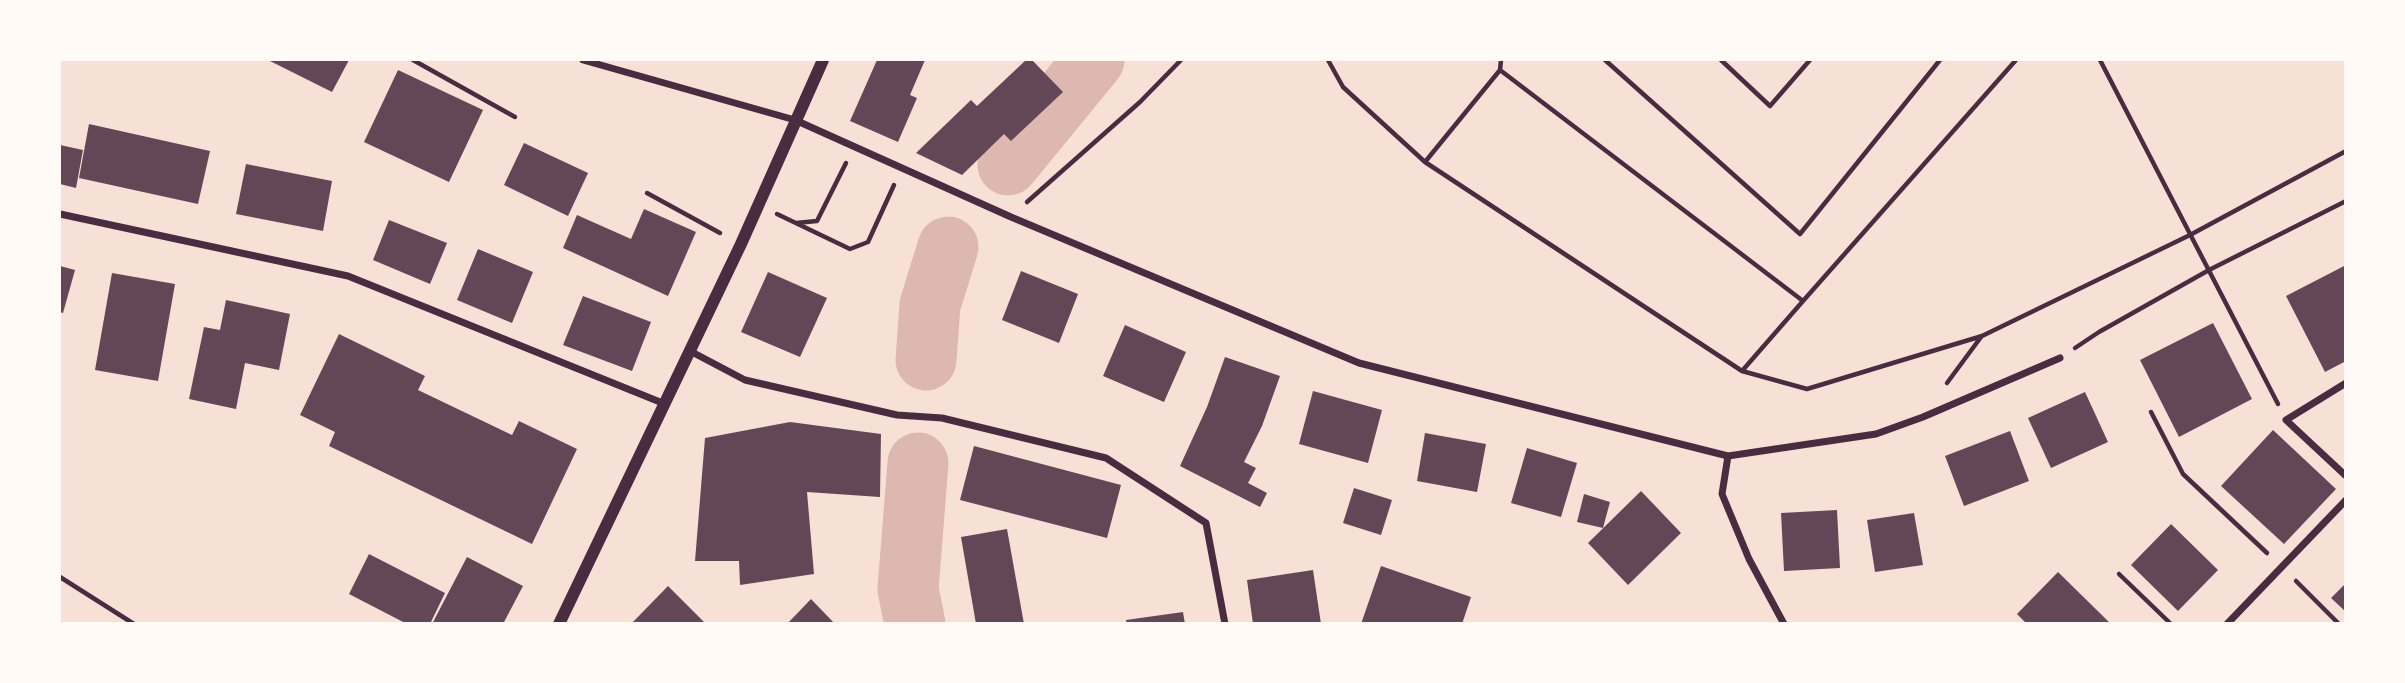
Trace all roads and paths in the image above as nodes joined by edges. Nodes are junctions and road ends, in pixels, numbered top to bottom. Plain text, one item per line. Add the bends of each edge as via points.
1 (414, 60) edge
2 (583, 60) edge
3 (823, 60) edge
4 (1181, 60) edge
5 (1328, 60) edge
6 (1501, 60) edge
7 (1605, 60) edge
8 (1721, 60) edge
9 (1810, 60) edge
10 (1940, 60) edge
11 (2016, 60) edge
12 (2100, 60) edge
13 (1500, 70) junction
14 (514, 117) dead end
15 (795, 120) junction
16 (854, 147) junction
17 (2346, 151) edge
18 (1425, 162) junction
19 (902, 168) junction
20 (647, 193) dead end
21 (2346, 201) edge
22 (757, 205) junction
23 (60, 214) edge
24 (1011, 217) junction
25 (795, 223) junction
26 (2189, 235) junction
27 (741, 244) junction
28 (2209, 271) junction
29 (1803, 301) junction
30 (1982, 336) junction
31 (690, 351) junction
32 (2060, 358) joint
33 (1742, 371) junction
34 (2346, 383) edge
35 (665, 404) junction
36 (2151, 412) dead end
37 (1923, 416) junction
38 (2286, 420) junction
39 (1728, 456) junction
40 (2346, 476) edge
41 (2346, 500) edge
42 (2282, 568) junction
43 (2119, 574) dead end
44 (60, 577) edge
45 (560, 623) edge
46 (134, 624) edge
47 (1225, 624) edge
48 (1784, 624) edge
49 (2172, 624) edge
50 (2227, 624) edge
51 (2339, 624) edge

1 - 14 path
2 - 15 street
3 - 15 street
4 - 24 path
5 - 18 path via 1343,87
6 - 13 path
7 - 10 path via 1800,234
8 - 9 path via 1770,106
11 - 29 path
12 - 26 path
13 - 18 path
13 - 29 path
15 - 16 street
15 - 22 street
16 - 19 street
16 - 25 path via 817,221
17 - 26 path
18 - 33 path
19 - 24 street
19 - 25 path via 868,242 850,249
20 - 27 path
21 - 28 path
22 - 25 path
22 - 27 street
23 - 35 street via 348,276
24 - 39 street via 1359,363
26 - 28 path
26 - 30 path
27 - 31 street
28 - 32 path
28 - 38 path
29 - 33 path
30 - 33 path via 1807,389
30 - 37 path
31 - 35 street
31 - 47 street via 745,380 897,415 942,418 1107,458 1206,523
32 - 37 street
34 - 38 street
35 - 45 street
36 - 42 path via 2183,474
37 - 39 street via 1876,433
38 - 40 street
39 - 48 street via 1722,494 1749,559
41 - 42 street
42 - 50 street
42 - 51 path
43 - 49 path
44 - 46 path

